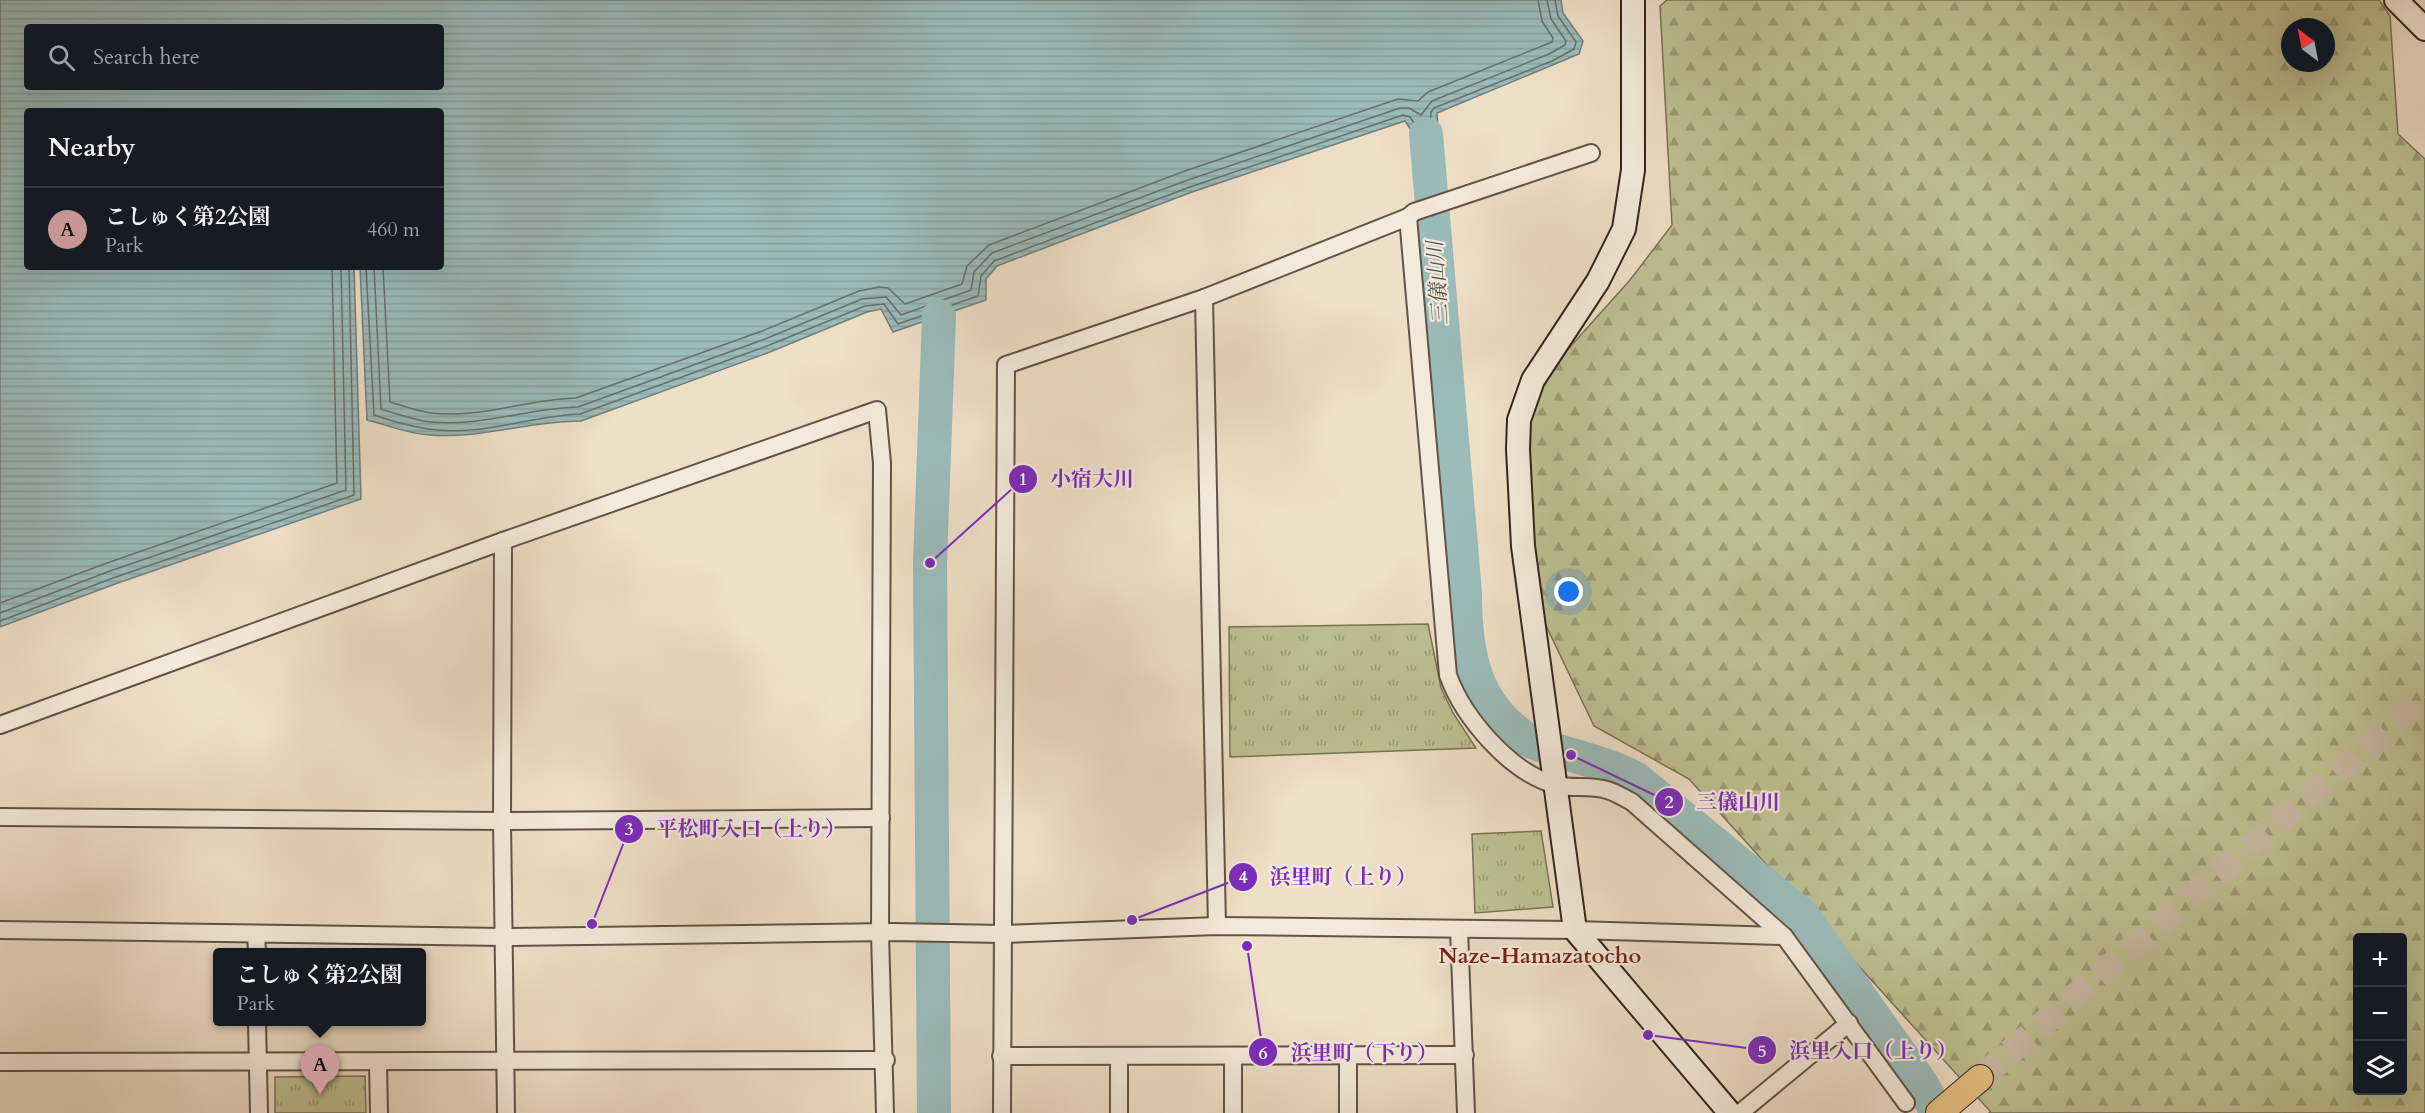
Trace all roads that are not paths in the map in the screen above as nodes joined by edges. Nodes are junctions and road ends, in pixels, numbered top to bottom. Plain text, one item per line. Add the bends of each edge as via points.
1 (1632, 0) edge
2 (2396, 0) edge
3 (2425, 29) edge
4 (1591, 153) dead end
5 (1411, 214) junction
6 (1204, 298) junction
7 (503, 541) junction
8 (0, 726) edge
9 (1554, 780) junction
10 (0, 817) edge
11 (881, 818) junction
12 (502, 821) junction
13 (1217, 926) junction
14 (1459, 929) junction
15 (0, 930) edge
16 (1575, 930) junction
17 (886, 933) junction
18 (256, 934) junction
19 (997, 934) junction
20 (1784, 936) junction
21 (504, 937) junction
22 (257, 948) edge
23 (1849, 1023) junction
24 (257, 1026) edge
25 (1001, 1056) junction
26 (1233, 1056) junction
27 (1465, 1056) junction
28 (1119, 1057) junction
29 (1348, 1057) junction
30 (886, 1060) junction
31 (0, 1062) edge
32 (258, 1062) junction
33 (506, 1063) junction
34 (378, 1064) junction
35 (1980, 1078) tunnel mouth
36 (1906, 1103) dead end
37 (1947, 1107) edge
38 (259, 1113) edge
39 (379, 1113) edge
40 (506, 1113) edge
41 (885, 1113) edge
42 (1002, 1113) edge
43 (1119, 1113) edge
44 (1233, 1113) edge
45 (1348, 1113) edge
46 (1466, 1113) edge
47 (1730, 1113) edge
48 (1740, 1113) edge

1 - 9 street via 1633,170 1624,229 1598,281 1533,380 1519,420 1523,546
2 - 3 street
4 - 5 street
5 - 6 street
5 - 9 street via 1448,675 1455,694 1487,738 1520,766
6 - 13 street
6 - 19 street via 1006,365
7 - 8 street
7 - 11 street via 877,410 882,463
7 - 12 street
9 - 16 street
9 - 20 street via 1607,790 1632,802
10 - 12 street
11 - 12 street
11 - 17 street
12 - 21 street
13 - 14 street
13 - 19 street
14 - 16 street
14 - 27 street
15 - 18 street
16 - 20 street
16 - 47 street
17 - 19 street
17 - 21 street
17 - 30 street
18 - 21 street
18 - 22 street
19 - 25 street
20 - 23 street
21 - 33 street
23 - 36 street
23 - 48 street
24 - 32 street
25 - 28 street
25 - 42 street
26 - 28 street
26 - 29 street
26 - 44 street
27 - 29 street
27 - 46 street
28 - 43 street
29 - 45 street
30 - 33 street
30 - 41 street
31 - 32 street
32 - 34 street
32 - 38 street
33 - 34 street
33 - 40 street
34 - 39 street
35 - 37 main road

